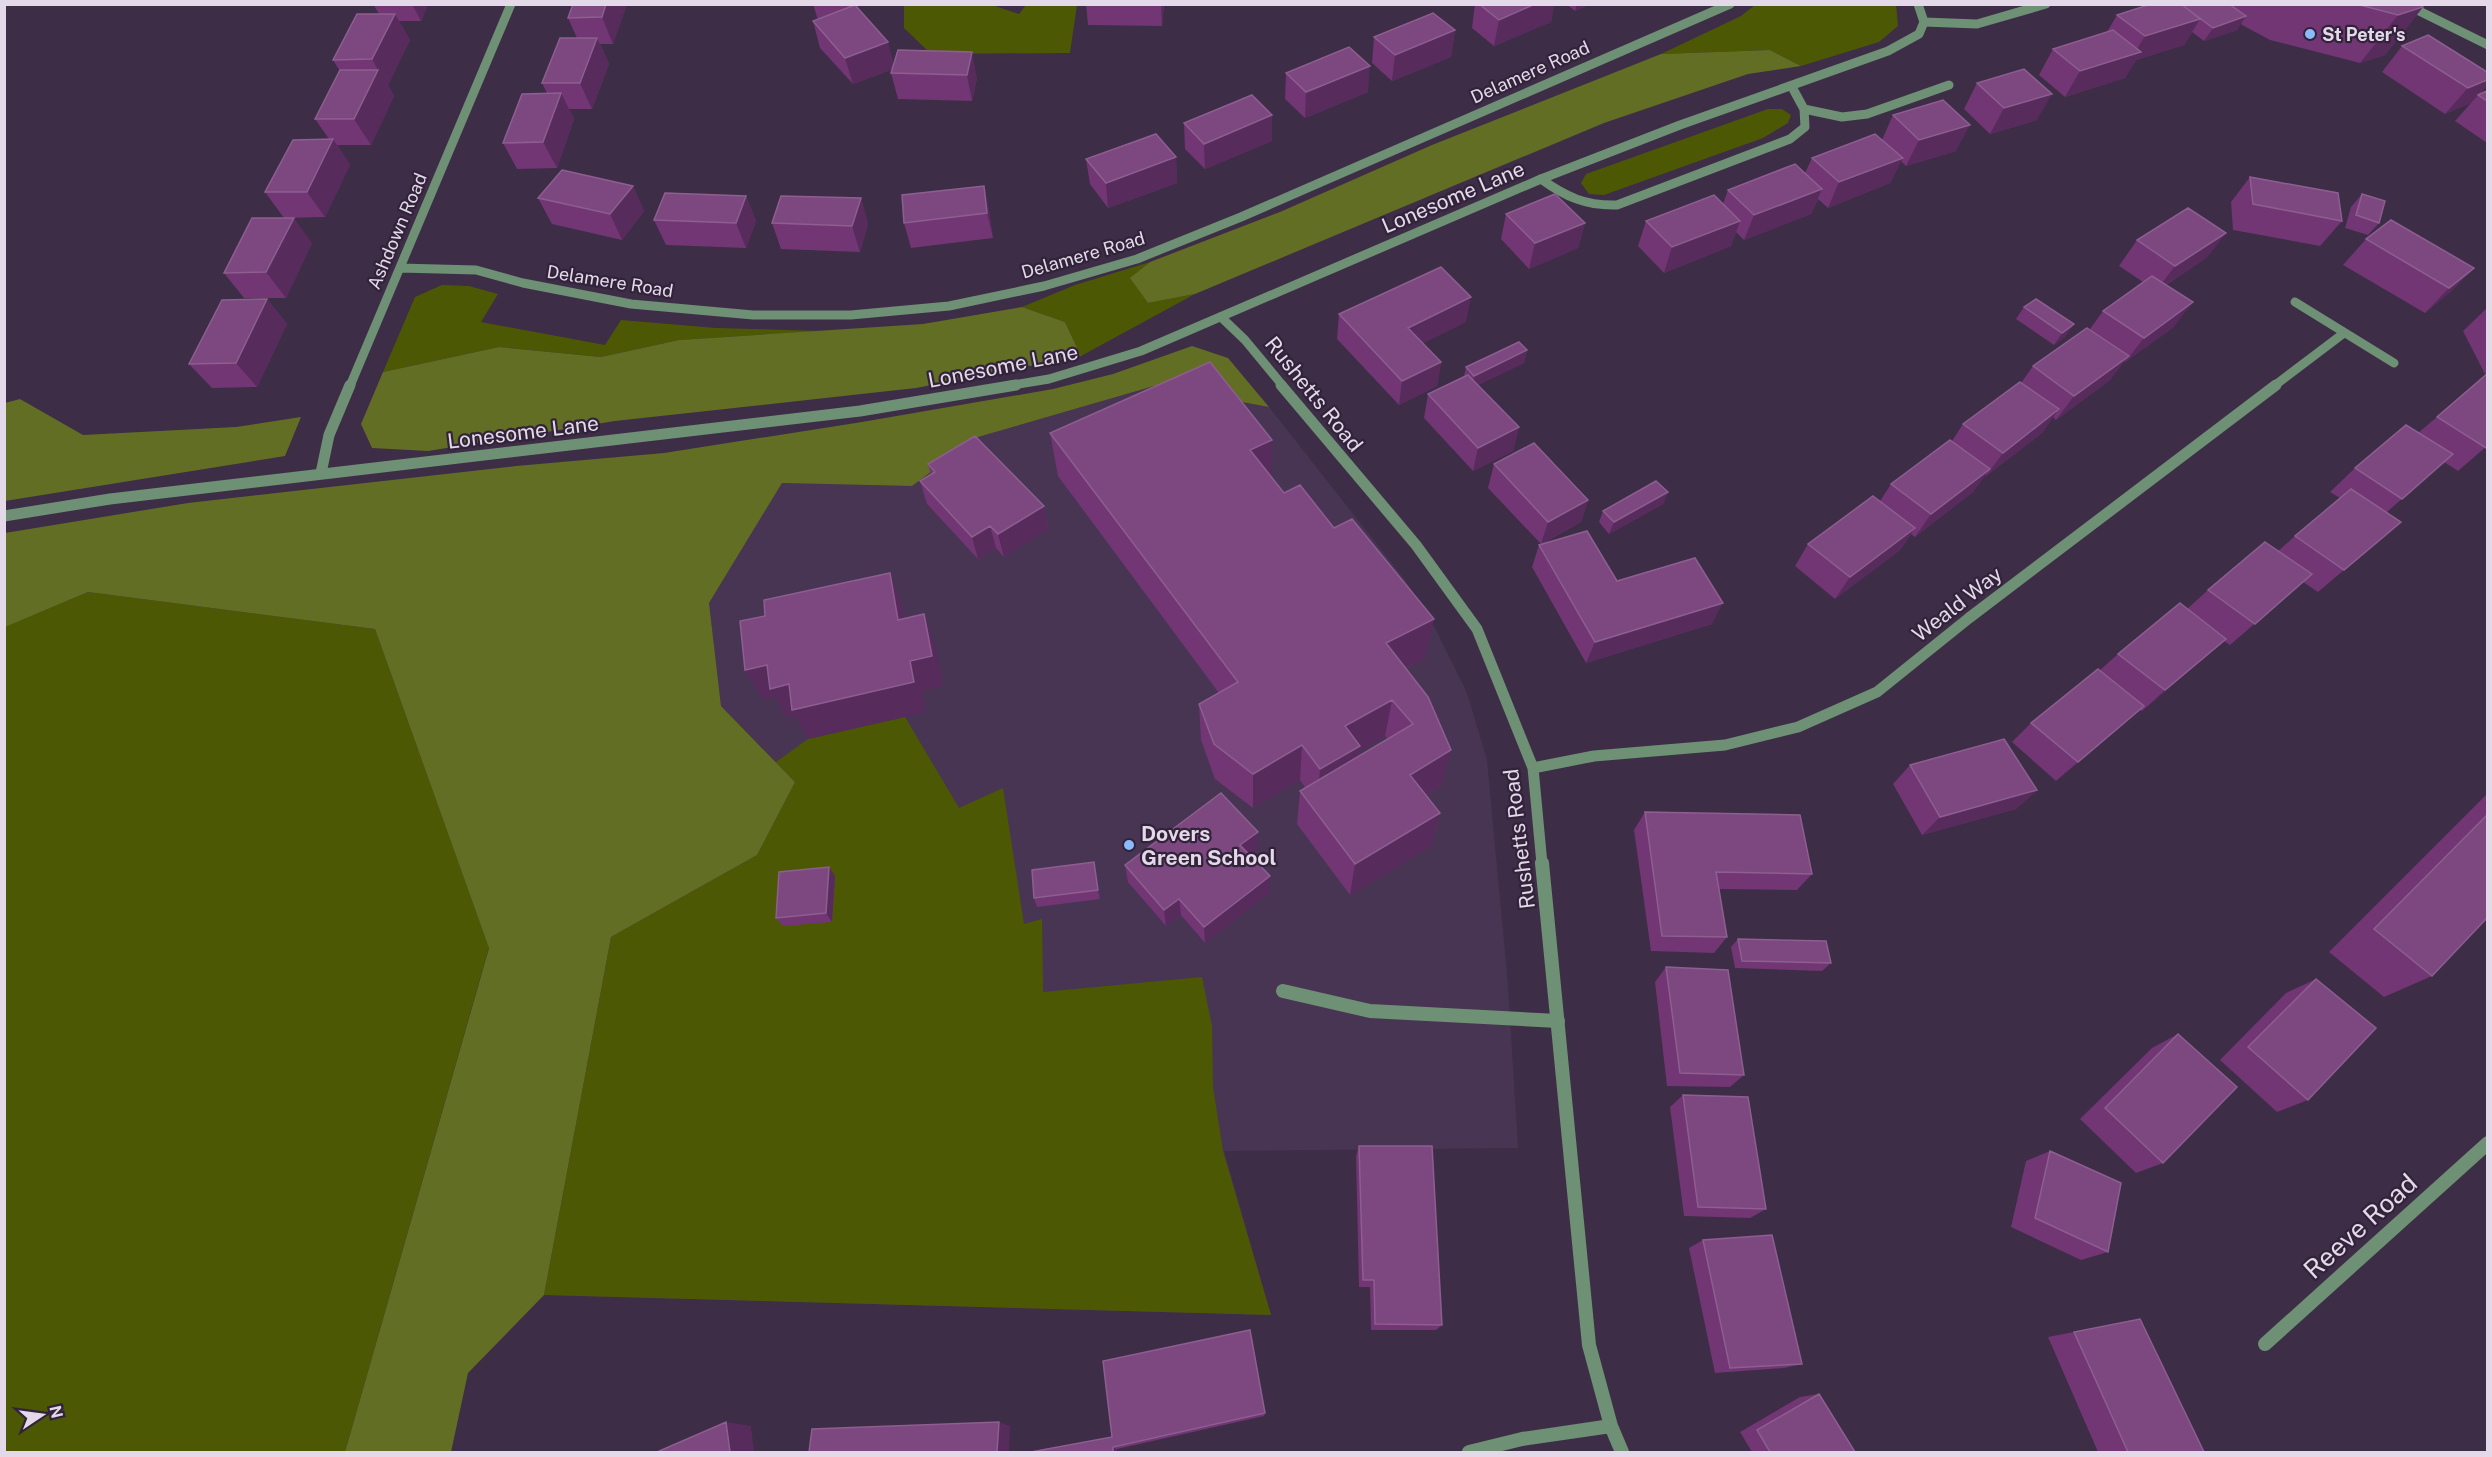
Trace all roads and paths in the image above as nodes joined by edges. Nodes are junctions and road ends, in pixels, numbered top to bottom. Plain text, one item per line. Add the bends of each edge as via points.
1 (511, 4) edge
2 (1730, 4) edge
3 (1918, 4) edge
4 (2046, 4) edge
5 (2405, 4) edge
6 (1924, 22) junction
7 (2487, 45) edge
8 (1949, 85) dead end
9 (1792, 87) junction
10 (1804, 109) junction
11 (1541, 179) junction
12 (400, 268) junction
13 (2295, 302) dead end
14 (1221, 317) junction
15 (2344, 333) junction
16 (2394, 363) dead end
17 (321, 473) junction
18 (4, 516) edge
19 (1533, 768) junction
20 (1283, 991) dead end
21 (1558, 1021) junction
22 (2487, 1143) edge
23 (2265, 1344) dead end
24 (1611, 1426) junction
25 (1469, 1452) edge
26 (1622, 1452) edge

1 - 12 street, Ashdown Road
2 - 12 street, Delamere Road via 1241,218 1137,259 1044,286 949,306 851,315 753,315 631,304 476,270
3 - 6 street
4 - 6 street via 1977,24
5 - 7 street
6 - 9 street, Lonesome Lane via 1919,34 1906,43
8 - 10 street via 1867,114 1842,117
9 - 10 street
9 - 11 street, Lonesome Lane
10 - 11 street via 1805,127 1790,140 1617,205 1593,207 1571,200
11 - 14 street, Lonesome Lane
12 - 17 street, Ashdown Road via 329,435
13 - 15 street
14 - 17 street, Lonesome Lane via 1141,351 1049,379 861,411
14 - 19 street, Rushetts Road via 1245,340 1416,545 1477,629
15 - 16 street
15 - 19 street, Weald Way via 1969,618 1878,692 1798,728 1725,745 1594,756
17 - 18 street, Lonesome Lane
19 - 21 street, Rushetts Road
20 - 21 street via 1370,1011
21 - 24 street, Rushetts Road via 1589,1345
22 - 23 street, Reeve Road
24 - 25 street via 1522,1438
24 - 26 street, Rushetts Road

